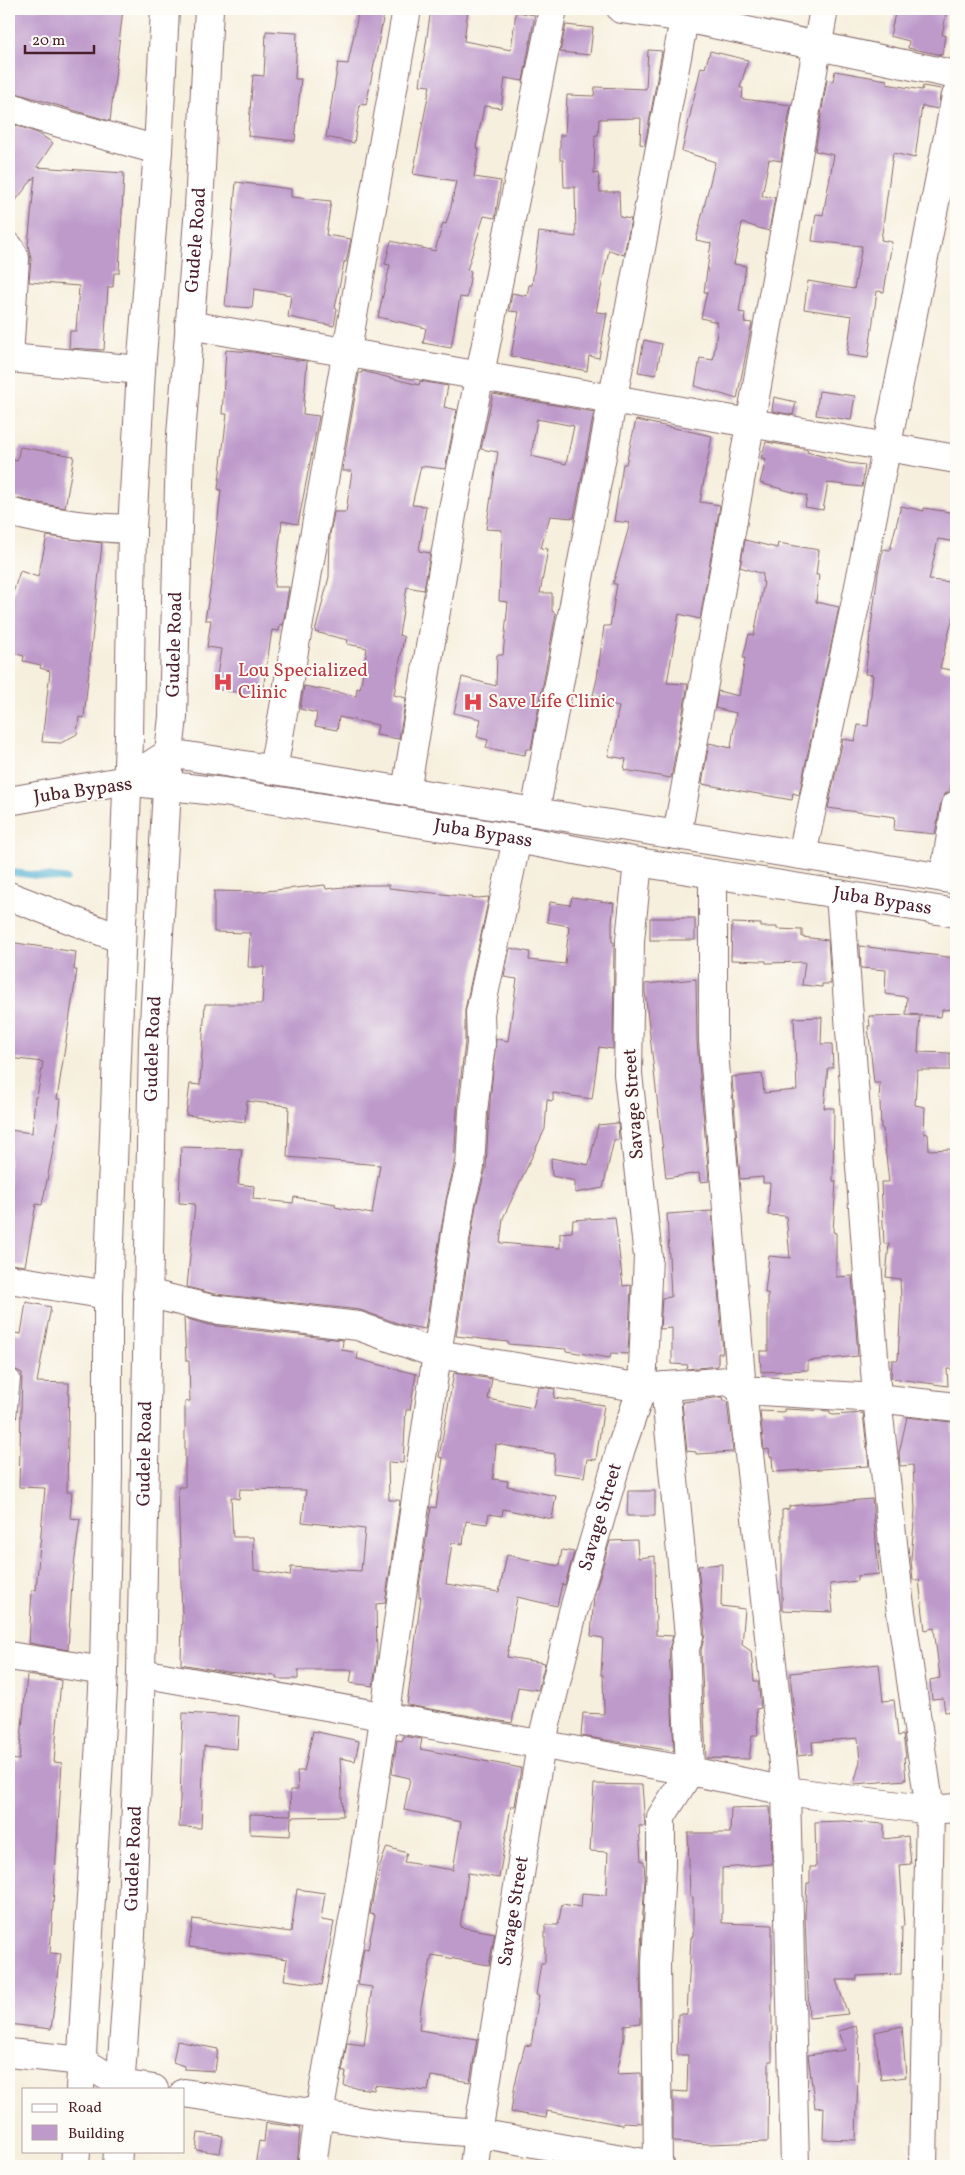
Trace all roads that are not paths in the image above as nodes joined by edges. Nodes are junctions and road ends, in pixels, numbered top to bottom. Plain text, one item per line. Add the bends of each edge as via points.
1 (165, 9) edge
2 (209, 9) edge
3 (407, 9) edge
4 (553, 9) edge
5 (621, 9) edge
6 (824, 9) edge
7 (685, 13) edge
8 (817, 46) junction
9 (956, 75) edge
10 (956, 96) edge
11 (9, 106) edge
12 (158, 150) junction
13 (9, 247) edge
14 (189, 325) junction
15 (347, 352) junction
16 (9, 358) edge
17 (141, 370) junction
18 (479, 376) junction
19 (611, 399) junction
20 (750, 423) junction
21 (885, 447) junction
22 (956, 459) edge
23 (10, 520) edge
24 (132, 530) junction
25 (169, 753) junction
26 (274, 770) junction
27 (127, 780) junction
28 (167, 787) junction
29 (406, 791) junction
30 (9, 802) edge
31 (956, 805) edge
32 (535, 812) junction
33 (677, 835) junction
34 (517, 839) junction
35 (802, 855) junction
36 (638, 862) junction
37 (713, 874) junction
38 (950, 879) edge
39 (840, 894) junction
40 (9, 896) edge
41 (956, 913) edge
42 (120, 939) junction
43 (9, 1279) edge
44 (147, 1293) junction
45 (108, 1295) junction
46 (437, 1354) junction
47 (13, 1378) dead end
48 (653, 1387) junction
49 (742, 1390) junction
50 (877, 1398) junction
51 (956, 1407) edge
52 (9, 1417) edge
53 (9, 1656) edge
54 (104, 1671) junction
55 (141, 1673) junction
56 (384, 1717) junction
57 (541, 1745) junction
58 (690, 1771) junction
59 (786, 1791) junction
60 (943, 1809) edge
61 (9, 2053) edge
62 (82, 2062) junction
63 (120, 2086) edge
64 (80, 2088) edge
65 (143, 2088) edge
66 (185, 2093) edge
67 (319, 2114) junction
68 (478, 2133) junction
69 (76, 2152) edge
70 (118, 2152) edge
71 (74, 2166) edge
72 (118, 2166) edge
73 (312, 2166) edge
74 (474, 2166) edge
75 (659, 2166) edge
76 (795, 2166) edge
77 (923, 2166) edge

1 - 12 main road, Gudele Road
2 - 14 main road, Gudele Road via 199,207
3 - 15 main road
4 - 18 main road
5 - 7 main road
6 - 8 main road
7 - 8 main road
7 - 19 main road
8 - 9 main road
8 - 20 main road
10 - 21 main road
11 - 12 main road
12 - 17 main road, Gudele Road
13 - 16 main road via 15,258
14 - 15 main road
14 - 25 main road, Gudele Road via 180,448 173,717
15 - 18 main road
15 - 26 main road
16 - 17 main road
17 - 24 main road, Gudele Road
18 - 19 main road
18 - 29 main road
19 - 20 main road
19 - 32 main road
20 - 21 main road
20 - 33 main road
21 - 22 main road
21 - 35 main road
23 - 24 main road
24 - 27 main road, Gudele Road
25 - 26 main road, Juba Bypass
25 - 27 main road
25 - 28 main road, Gudele Road
26 - 29 main road, Juba Bypass
27 - 28 main road, Juba Bypass
27 - 30 main road, Juba Bypass
27 - 42 main road, Gudele Road
28 - 34 main road, Juba Bypass via 224,792
28 - 44 main road, Gudele Road via 153,1041
29 - 32 main road, Juba Bypass
31 - 38 main road
32 - 33 main road, Juba Bypass
33 - 35 main road, Juba Bypass
34 - 36 main road, Juba Bypass
34 - 46 main road via 480,1013 481,1044 470,1167 461,1202
35 - 38 main road, Juba Bypass
36 - 37 main road, Juba Bypass
36 - 48 main road, Savage Street via 630,940 628,1074 648,1257
37 - 39 main road, Juba Bypass
37 - 49 main road via 713,1040
39 - 41 main road, Juba Bypass
39 - 50 main road
40 - 42 main road
42 - 45 main road, Gudele Road
43 - 45 main road
44 - 46 main road via 212,1309 358,1326
44 - 55 main road, Gudele Road
45 - 54 main road, Gudele Road
46 - 48 main road
46 - 56 main road
47 - 52 lane
48 - 49 main road via 730,1381
48 - 57 main road, Savage Street via 621,1448 573,1612
48 - 58 main road via 689,1636 685,1648
49 - 50 main road
49 - 59 main road
50 - 51 main road
50 - 60 main road via 899,1598
53 - 54 main road
54 - 62 main road, Gudele Road
55 - 56 main road
55 - 63 main road, Gudele Road via 131,1935
56 - 57 main road
56 - 67 main road via 363,1863
57 - 58 main road
57 - 68 main road, Savage Street
58 - 59 main road
58 - 75 main road via 661,1817 656,1962
59 - 60 main road
59 - 76 main road
60 - 77 main road
61 - 62 main road
62 - 63 main road
62 - 64 main road, Gudele Road
63 - 65 main road
66 - 67 main road
67 - 68 main road via 392,2126
67 - 73 main road
68 - 74 main road, Savage Street
68 - 75 main road
69 - 71 main road
70 - 72 main road

